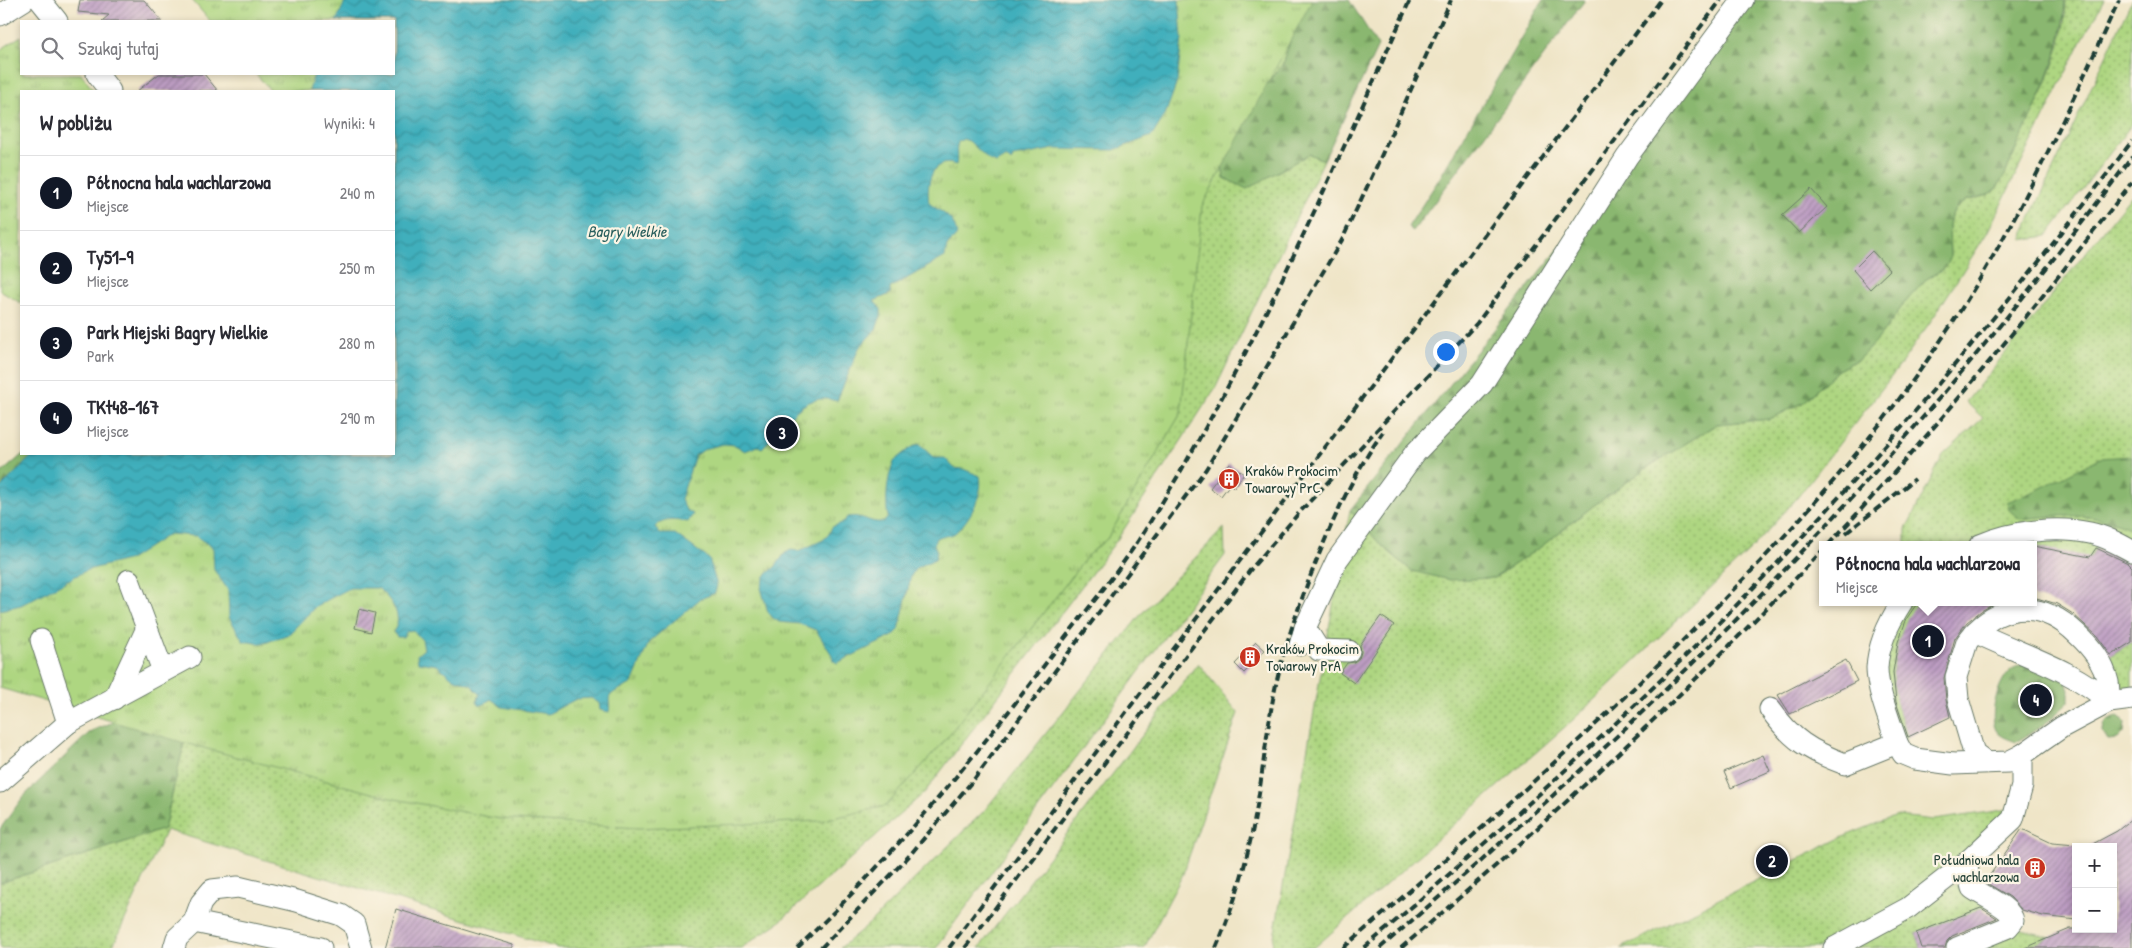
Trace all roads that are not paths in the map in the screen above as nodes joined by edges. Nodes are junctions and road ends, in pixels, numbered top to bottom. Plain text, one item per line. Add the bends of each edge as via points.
1 (24, 0) edge
2 (40, 0) edge
3 (1743, 0) edge
4 (0, 15) edge
5 (56, 20) edge
6 (98, 75) edge
7 (109, 90) edge
8 (1992, 541) edge
9 (2132, 551) edge
10 (129, 580) dead end
11 (1900, 606) edge
12 (147, 628) junction
13 (1975, 632) junction
14 (41, 640) dead end
15 (1349, 650) dead end
16 (190, 657) dead end
17 (163, 671) junction
18 (114, 699) junction
19 (2132, 699) edge
20 (2109, 702) junction
21 (1770, 709) dead end
22 (68, 723) junction
23 (1897, 743) junction
24 (2022, 755) junction
25 (1986, 762) junction
26 (0, 782) edge
27 (1966, 863) junction
28 (194, 922) junction
29 (174, 948) edge
30 (321, 948) edge
31 (361, 948) edge
32 (1834, 948) edge
33 (1957, 948) edge

1 - 4 street
2 - 5 street
3 - 15 street via 1627,157 1482,384 1415,453 1337,560 1302,636 1319,650
6 - 7 street
8 - 9 street via 2026,533 2071,531 2106,538
10 - 12 street
11 - 23 street via 1882,644 1877,668
12 - 17 street
12 - 18 street
13 - 20 street via 2052,666 2098,692
13 - 20 street via 1986,622 2009,611 2028,609 2053,615 2090,646 2101,662 2108,683
13 - 25 street via 1967,642 1956,677 1958,699 1974,753
14 - 22 street
16 - 17 street
17 - 18 street
18 - 22 street
19 - 20 street
20 - 24 street
21 - 23 street via 1785,730 1818,754 1845,764
22 - 26 street
23 - 25 street via 1903,754 1915,759 1953,764
24 - 25 street via 2008,762
24 - 27 street via 2022,786 2014,819
27 - 32 street via 1908,908
27 - 33 street via 1972,888 2005,909 2013,921 2008,927
28 - 29 street via 177,938
28 - 30 street
28 - 31 street via 200,903 212,890 238,887 341,915 354,924

